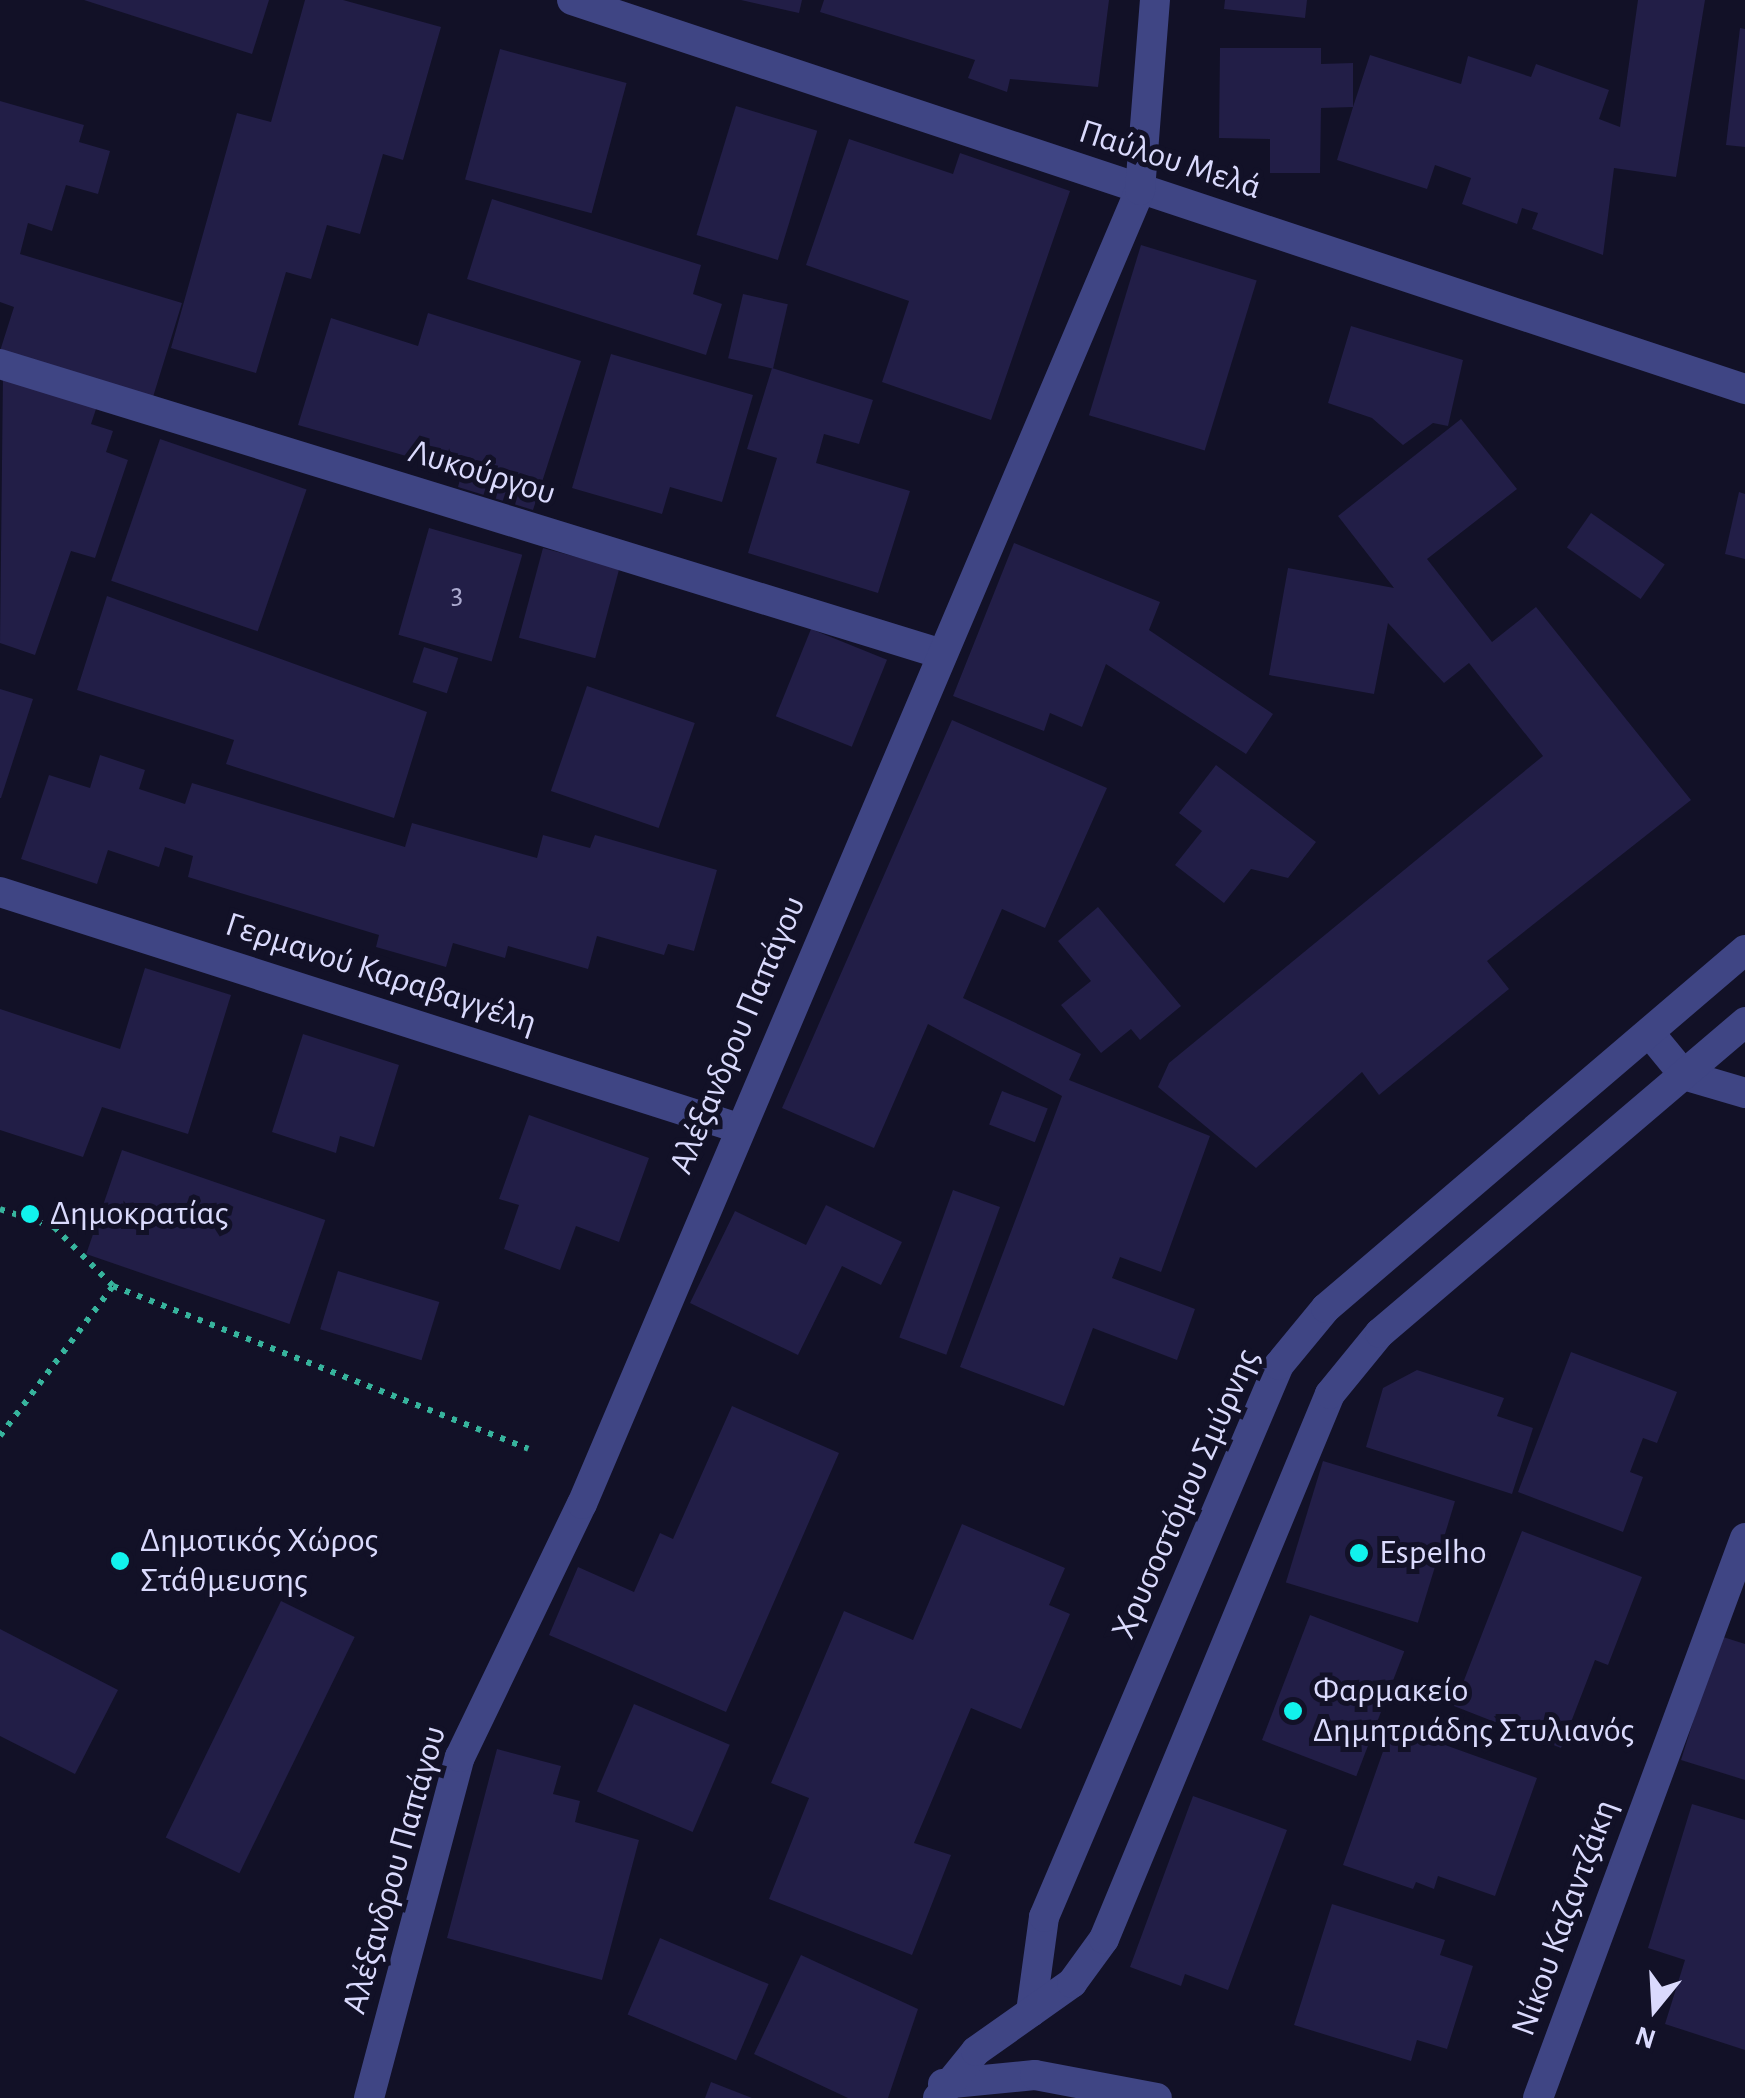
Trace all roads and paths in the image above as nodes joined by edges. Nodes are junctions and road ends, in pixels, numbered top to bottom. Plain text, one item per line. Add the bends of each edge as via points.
1 (572, 0) edge
2 (1155, 0) edge
3 (1140, 190) junction
4 (0, 364) edge
5 (1745, 389) edge
6 (942, 654) junction
7 (0, 892) edge
8 (1745, 950) edge
9 (1745, 1022) edge
10 (1652, 1036) junction
11 (1684, 1075) junction
12 (1745, 1093) edge
13 (738, 1128) junction
14 (0, 1208) edge
15 (113, 1286) junction
16 (0, 1436) edge
17 (528, 1450) dead end
18 (1745, 1538) edge
19 (1031, 2012) junction
20 (940, 2091) edge
21 (369, 2098) edge
22 (1157, 2098) edge
23 (1538, 2098) edge

1 - 3 street, Παύλου Μελά
2 - 3 street, Αλέξανδρου Παπάγου
3 - 5 street, Παύλου Μελά
3 - 6 street, Αλέξανδρου Παπάγου
4 - 6 street, Λυκούργου
6 - 13 street, Αλέξανδρου Παπάγου
7 - 13 street, Γερμανού Καραβαγγέλη
8 - 10 street, Χρυσοστόμου Σμύρνης
9 - 11 street
10 - 11 street
10 - 19 street, Χρυσοστόμου Σμύρνης via 1326,1308 1279,1365 1044,1917
11 - 12 street
11 - 19 street via 1380,1332 1330,1394 1104,1939 1072,1983
13 - 21 street, Αλέξανδρου Παπάγου via 582,1504 460,1757
14 - 15 path via 54,1228
15 - 16 path
15 - 17 path
18 - 23 street, Νίκου Καζαντζάκη
19 - 20 street
20 - 22 street via 1035,2075

